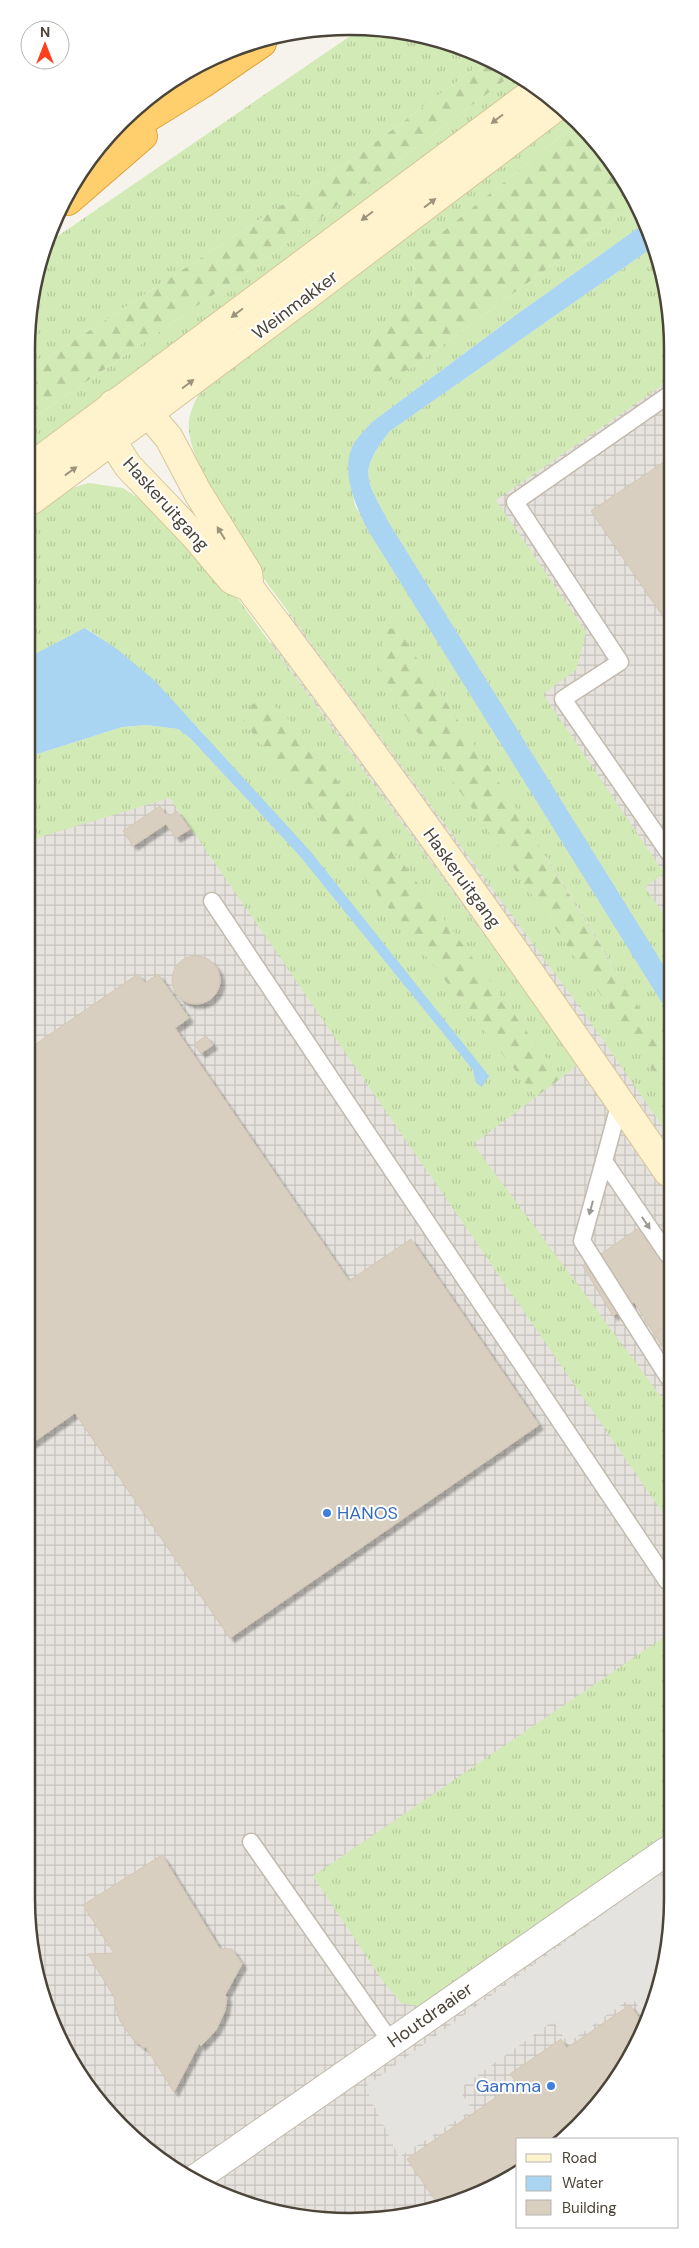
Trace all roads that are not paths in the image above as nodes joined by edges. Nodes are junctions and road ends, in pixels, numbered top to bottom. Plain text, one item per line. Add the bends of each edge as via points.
1 (249, 52) edge
2 (202, 84) junction
3 (532, 93) edge
4 (553, 109) edge
5 (120, 135) edge
6 (76, 194) edge
7 (664, 398) edge
8 (113, 404) junction
9 (148, 414) junction
10 (112, 441) junction
11 (35, 464) edge
12 (35, 498) edge
13 (249, 587) junction
14 (664, 846) edge
15 (212, 902) dead end
16 (620, 1102) junction
17 (604, 1161) junction
18 (664, 1166) edge
19 (664, 1249) edge
20 (664, 1371) edge
21 (664, 1576) edge
22 (251, 1842) dead end
23 (664, 1853) edge
24 (391, 2042) junction
25 (200, 2175) edge

1 - 2 highway
2 - 5 highway
2 - 6 highway
3 -> 8 main road, Weinmakker
9 -> 4 main road, Weinmakker
7 - 14 lane via 515,502 620,662 563,699
8 - 9 main road
8 - 10 main road, Haskeruitgang
8 - 11 main road, Weinmakker
9 - 10 main road, Weinmakker
13 -> 9 main road, Haskeruitgang via 248,573 198,493 169,438
12 -> 10 main road, Weinmakker
10 - 13 main road, Haskeruitgang via 128,466 232,580
13 - 16 main road, Haskeruitgang via 365,743
15 - 21 lane
16 - 17 lane
16 - 18 main road, Haskeruitgang
17 -> 19 lane
17 -> 20 lane via 582,1241
22 - 24 lane
23 - 24 street, Houtdraaier
24 - 25 street, Houtdraaier

